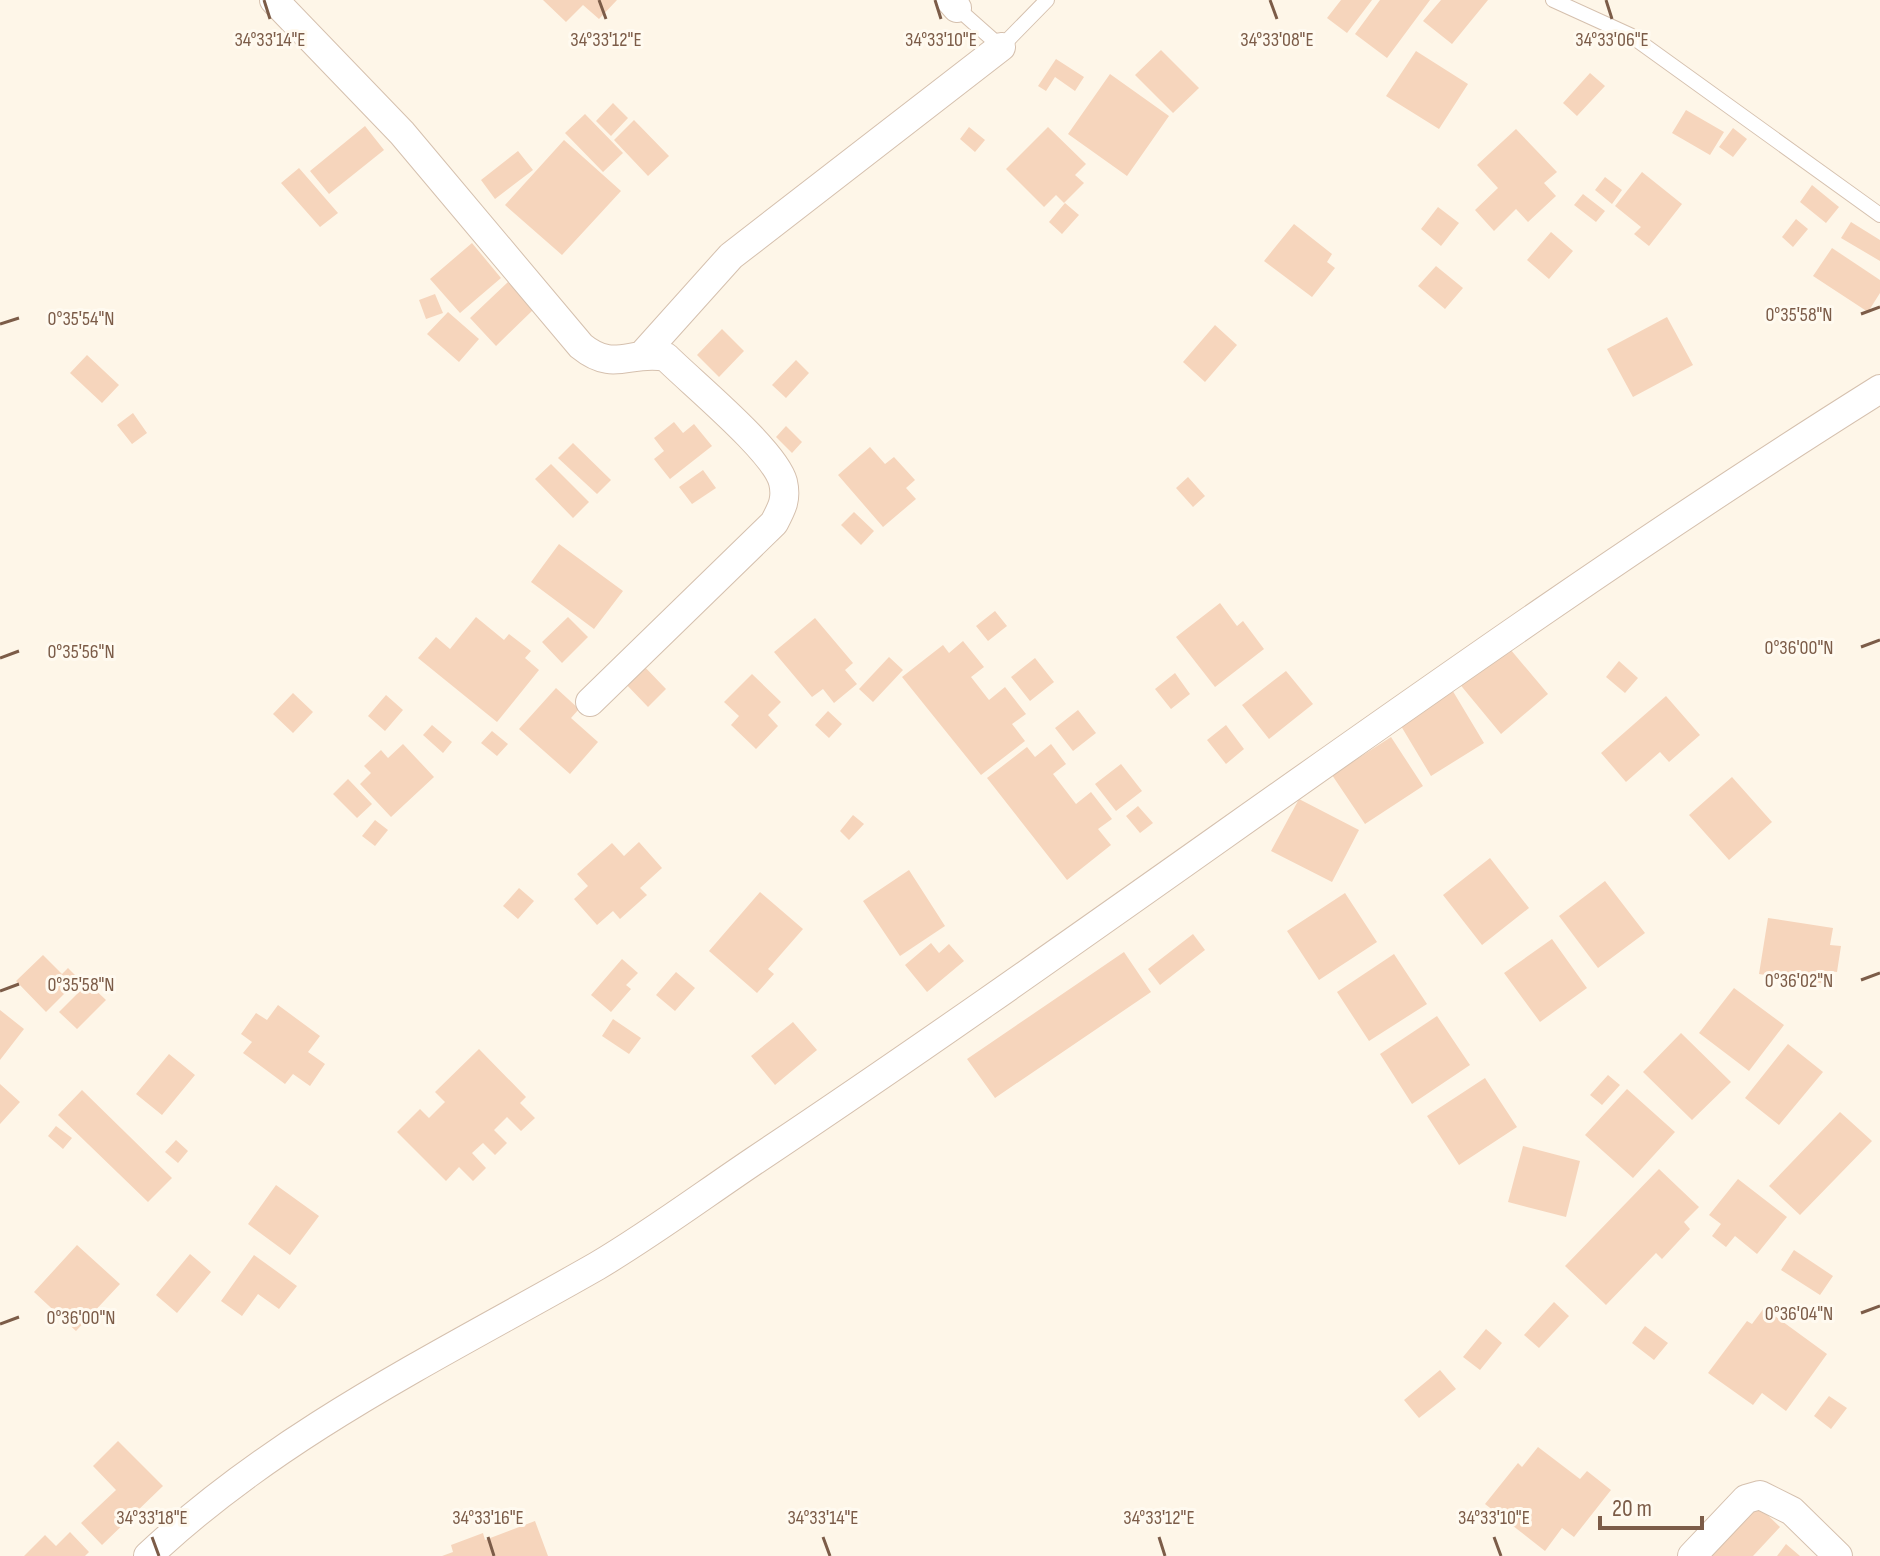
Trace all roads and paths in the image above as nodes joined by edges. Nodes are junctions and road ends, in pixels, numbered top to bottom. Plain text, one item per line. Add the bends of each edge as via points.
1 (274, 0) edge
2 (1047, 0) edge
3 (1553, 0) edge
4 (954, 4) edge
5 (1001, 47) junction
6 (1880, 215) edge
7 (644, 353) junction
8 (1880, 389) edge
9 (590, 702) dead end
10 (148, 1556) edge
11 (1692, 1556) edge
12 (1838, 1556) edge

1 - 7 street via 402,133 581,346 596,359 616,362
2 - 5 lane
3 - 6 lane via 1630,35
4 - 5 lane
5 - 7 street via 731,256
7 - 9 street via 666,357 770,458 783,480 785,502 774,523
8 - 10 street via 1626,555 866,1086 604,1262 319,1424 180,1526
11 - 12 street via 1746,1499 1760,1495 1792,1511

